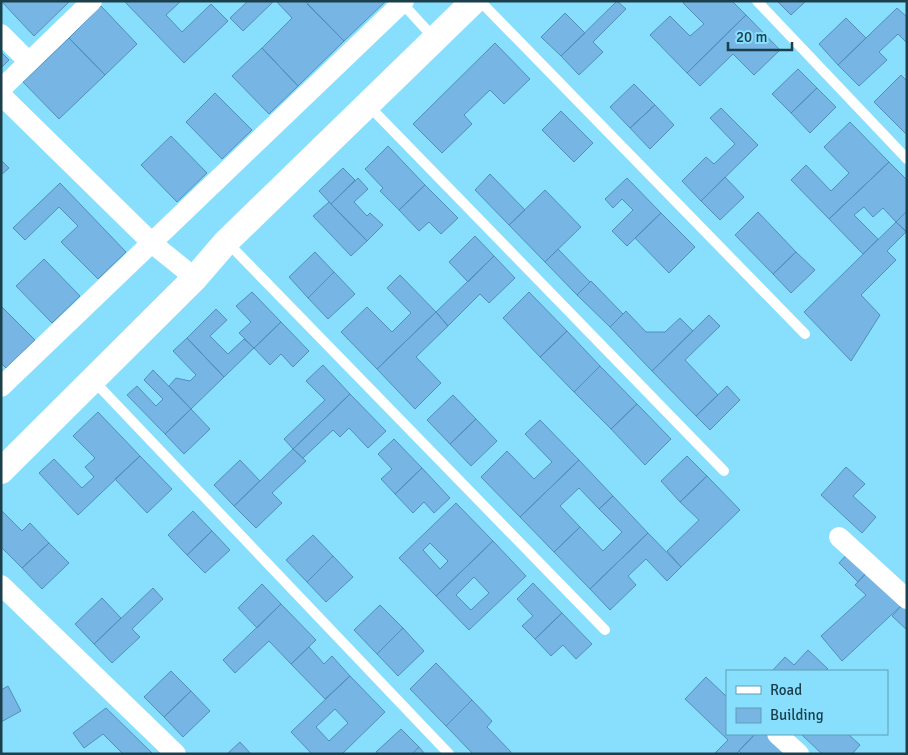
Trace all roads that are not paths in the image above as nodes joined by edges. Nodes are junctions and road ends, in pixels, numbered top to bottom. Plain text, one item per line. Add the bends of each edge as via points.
1 (92, 1) edge
2 (474, 1) edge
3 (480, 1) edge
4 (757, 1) edge
5 (403, 2) edge
6 (1, 34) edge
7 (435, 39) junction
8 (29, 62) junction
9 (1, 89) edge
10 (1, 95) edge
11 (367, 104) junction
12 (907, 159) edge
13 (226, 242) junction
14 (153, 244) junction
15 (195, 278) junction
16 (805, 334) dead end
17 (92, 378) junction
18 (1, 387) edge
19 (1, 471) edge
20 (724, 471) dead end
21 (839, 537) dead end
22 (1, 585) edge
23 (907, 598) edge
24 (605, 630) dead end
25 (778, 735) edge
26 (172, 752) edge
27 (449, 754) edge
28 (799, 754) edge

1 - 8 street
2 - 7 street
3 - 16 lane
4 - 12 lane
5 - 7 lane
5 - 14 street
6 - 8 street
7 - 11 street
8 - 9 street
10 - 14 street
11 - 13 street
11 - 20 lane
13 - 15 street
13 - 24 lane
14 - 15 street
14 - 18 street
15 - 17 street
17 - 19 street
17 - 27 lane
21 - 23 street
22 - 26 street
25 - 28 street

